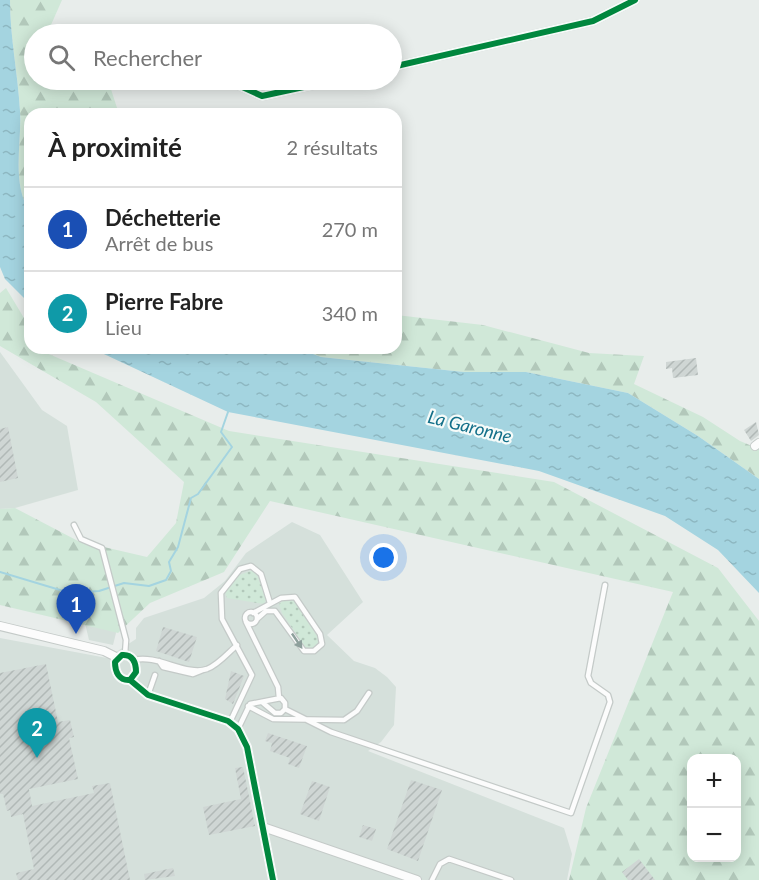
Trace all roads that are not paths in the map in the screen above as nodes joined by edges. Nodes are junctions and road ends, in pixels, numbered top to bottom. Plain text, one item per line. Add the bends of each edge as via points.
1 (635, 0) edge
2 (402, 65) edge
3 (248, 90) edge
4 (290, 90) edge
5 (74, 525) dead end
6 (606, 585) dead end
7 (270, 603) junction
8 (253, 613) junction
9 (246, 622) junction
10 (255, 622) junction
11 (0, 626) edge
12 (254, 639) junction
13 (237, 645) junction
14 (122, 656) junction
15 (134, 660) junction
16 (155, 675) dead end
17 (130, 680) junction
18 (369, 693) dead end
19 (148, 695) junction
20 (279, 698) junction
21 (262, 702) junction
22 (248, 706) junction
23 (285, 709) junction
24 (301, 718) junction
25 (230, 723) junction
26 (238, 729) junction
27 (263, 827) junction
28 (273, 880) edge
29 (417, 880) edge
30 (432, 880) edge
31 (511, 880) edge

1 - 2 street via 593,21
3 - 4 street via 262,96
5 - 14 lane via 81,539 102,548 126,640
6 - 24 lane via 588,676 610,702 571,813 331,732
7 - 8 lane
10 -> 7 lane via 266,611 275,611 304,651 320,647 320,634 295,597 284,596
7 - 13 lane via 258,569 251,566 238,571 220,598 222,619
8 - 9 lane via 246,615
8 - 10 lane
9 - 10 lane
9 - 12 lane
10 - 12 lane
11 - 14 street
12 - 20 lane via 278,687
13 - 15 lane via 203,670 150,658
13 - 25 lane via 252,678
14 - 15 street
14 - 17 street via 115,665 118,675
15 - 17 street via 136,672
16 - 19 lane
17 - 19 street
18 - 24 lane via 357,711 344,720
19 - 25 street
20 - 21 lane
20 - 23 lane
21 - 22 lane
21 - 23 lane via 275,713
22 - 24 lane via 273,718
22 - 26 lane
23 - 24 lane
25 - 26 street
26 - 27 street via 247,747
27 - 28 street
27 - 29 street
30 - 31 lane via 440,864 449,859

